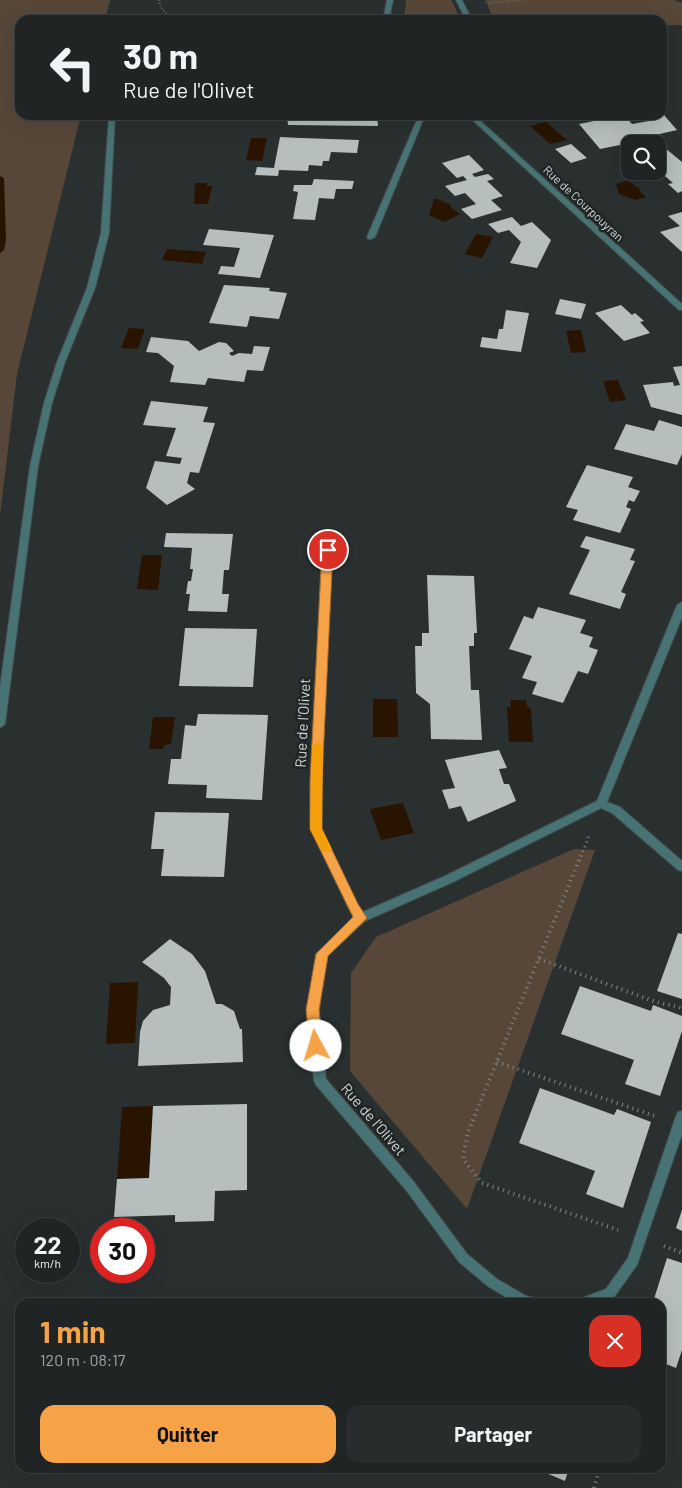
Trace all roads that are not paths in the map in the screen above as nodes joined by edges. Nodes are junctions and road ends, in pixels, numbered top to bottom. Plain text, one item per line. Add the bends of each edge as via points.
1 (390, 0) edge
2 (460, 2) edge
3 (387, 15) edge
4 (466, 15) edge
5 (112, 120) edge
6 (420, 120) edge
7 (475, 120) edge
8 (371, 237) dead end
9 (682, 308) edge
10 (328, 550) dead end
11 (682, 605) edge
12 (0, 724) edge
13 (601, 804) junction
14 (682, 867) edge
15 (361, 918) junction
16 (681, 1120) edge
17 (518, 1298) edge
18 (597, 1298) edge

1 - 3 street
2 - 4 street
5 - 12 street via 105,233 91,288 48,403 34,466
6 - 8 street
7 - 9 street, Rue de Courpouyran
10 - 15 street, Rue de l'Olivet via 316,829
11 - 13 street
13 - 14 street via 616,810
13 - 15 street, Rue de l'Olivet
15 - 17 street, Rue de l'Olivet via 322,954 313,1010 320,1081 410,1186 464,1258 493,1283
16 - 18 street via 633,1261 610,1293

